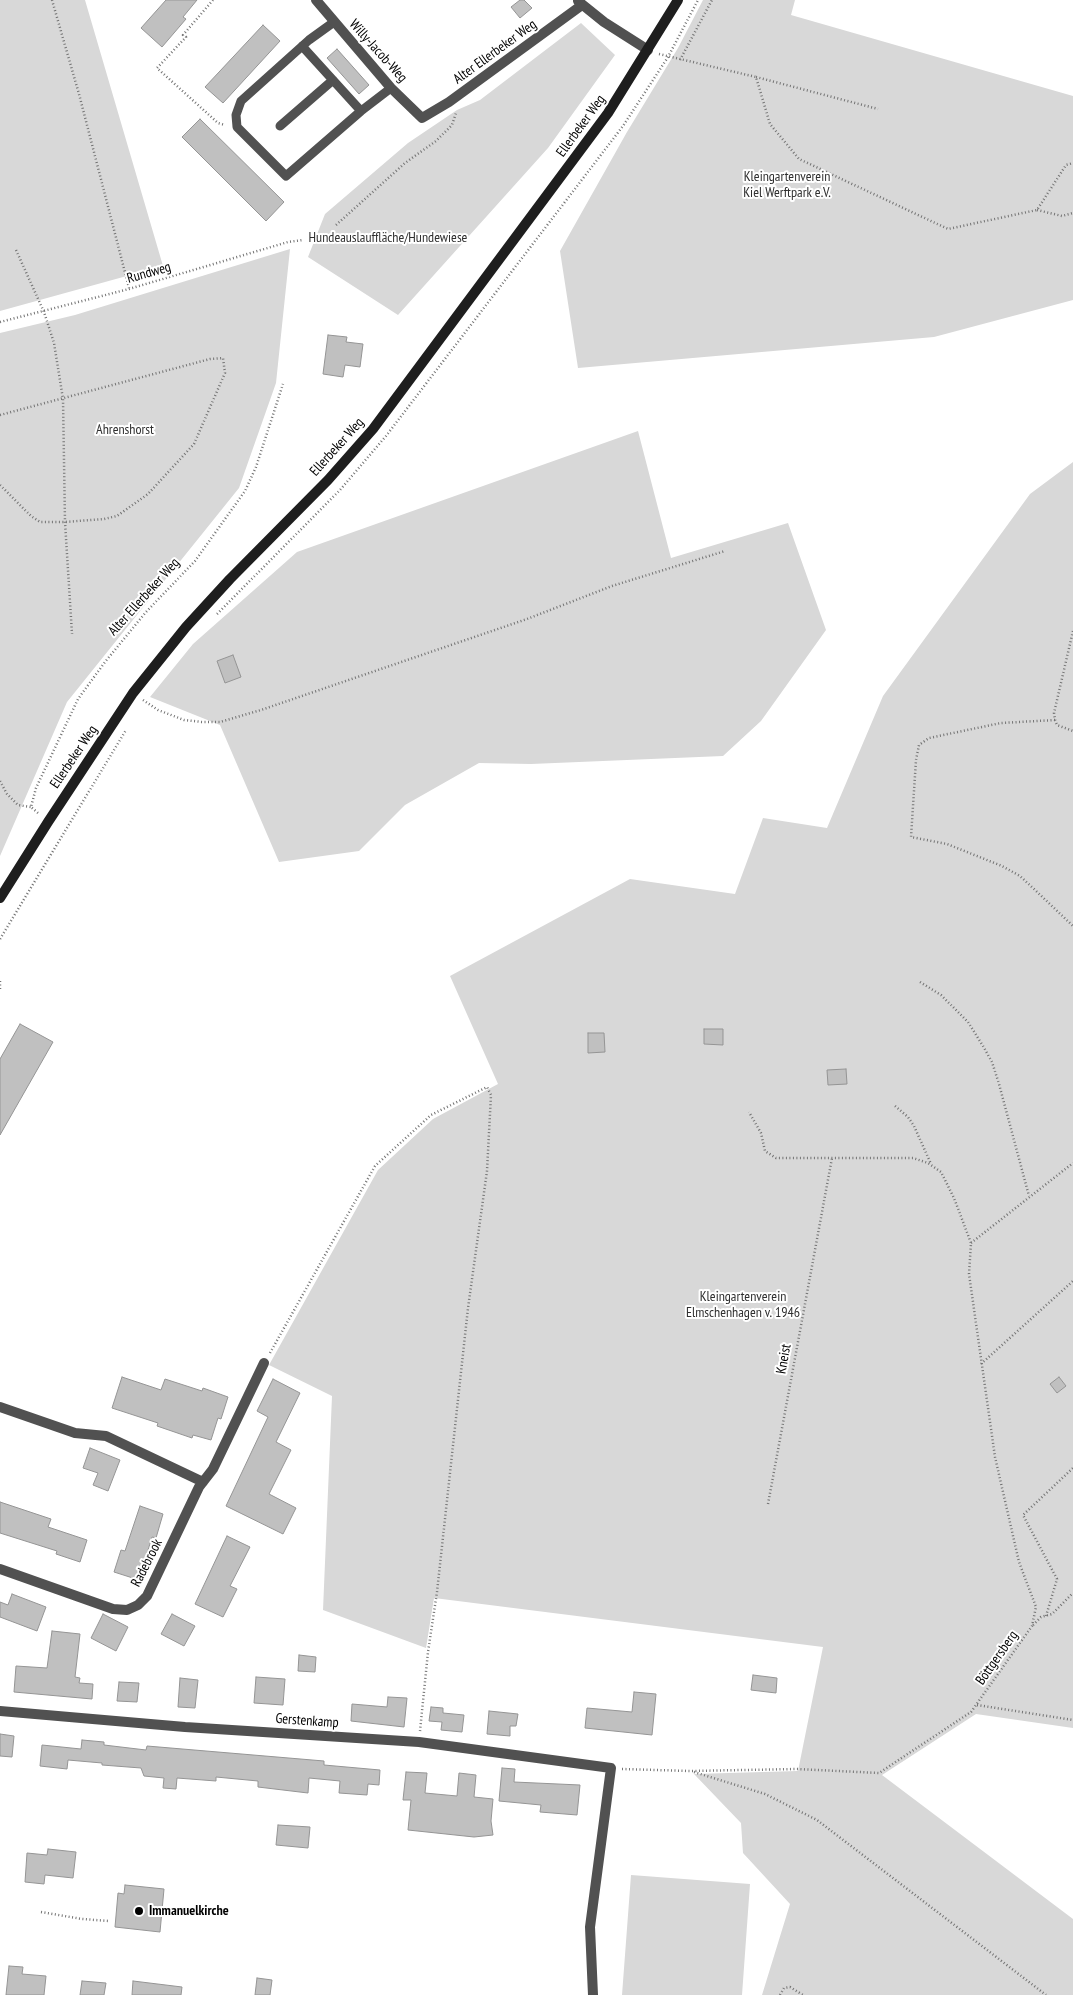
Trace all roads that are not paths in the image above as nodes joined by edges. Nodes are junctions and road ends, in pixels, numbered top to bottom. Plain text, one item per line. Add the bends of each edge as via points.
1 (316, 0) edge
2 (678, 0) edge
3 (580, 3) edge
4 (334, 22) junction
5 (302, 46) junction
6 (648, 50) junction
7 (333, 80) junction
8 (392, 88) junction
9 (361, 111) junction
10 (422, 118) joint
11 (280, 126) dead end
12 (0, 898) edge
13 (264, 1363) road end
14 (0, 1407) edge
15 (203, 1482) junction
16 (0, 1569) edge
17 (0, 1711) edge
18 (593, 1995) edge

1 - 4 street, Willy-Jacob-Weg
2 - 6 street, Ellerbeker Weg
3 - 6 street
3 - 10 street, Alter Ellerbeker Weg via 449,102
4 - 5 lane
4 - 8 street, Willy-Jacob-Weg
5 - 7 lane
5 - 9 lane via 242,101 236,115 237,127 286,176
6 - 12 street, Ellerbeker Weg via 608,112 373,429 328,480 230,578 133,693
7 - 9 lane
7 - 11 lane
8 - 9 lane
8 - 10 street, Willy-Jacob-Weg
13 - 15 street, Radebrook via 213,1470
14 - 15 street via 75,1433 106,1436
15 - 16 street, Radebrook via 147,1596 138,1606 127,1610 112,1609
17 - 18 street, Gerstenkamp via 419,1742 610,1768 590,1927

